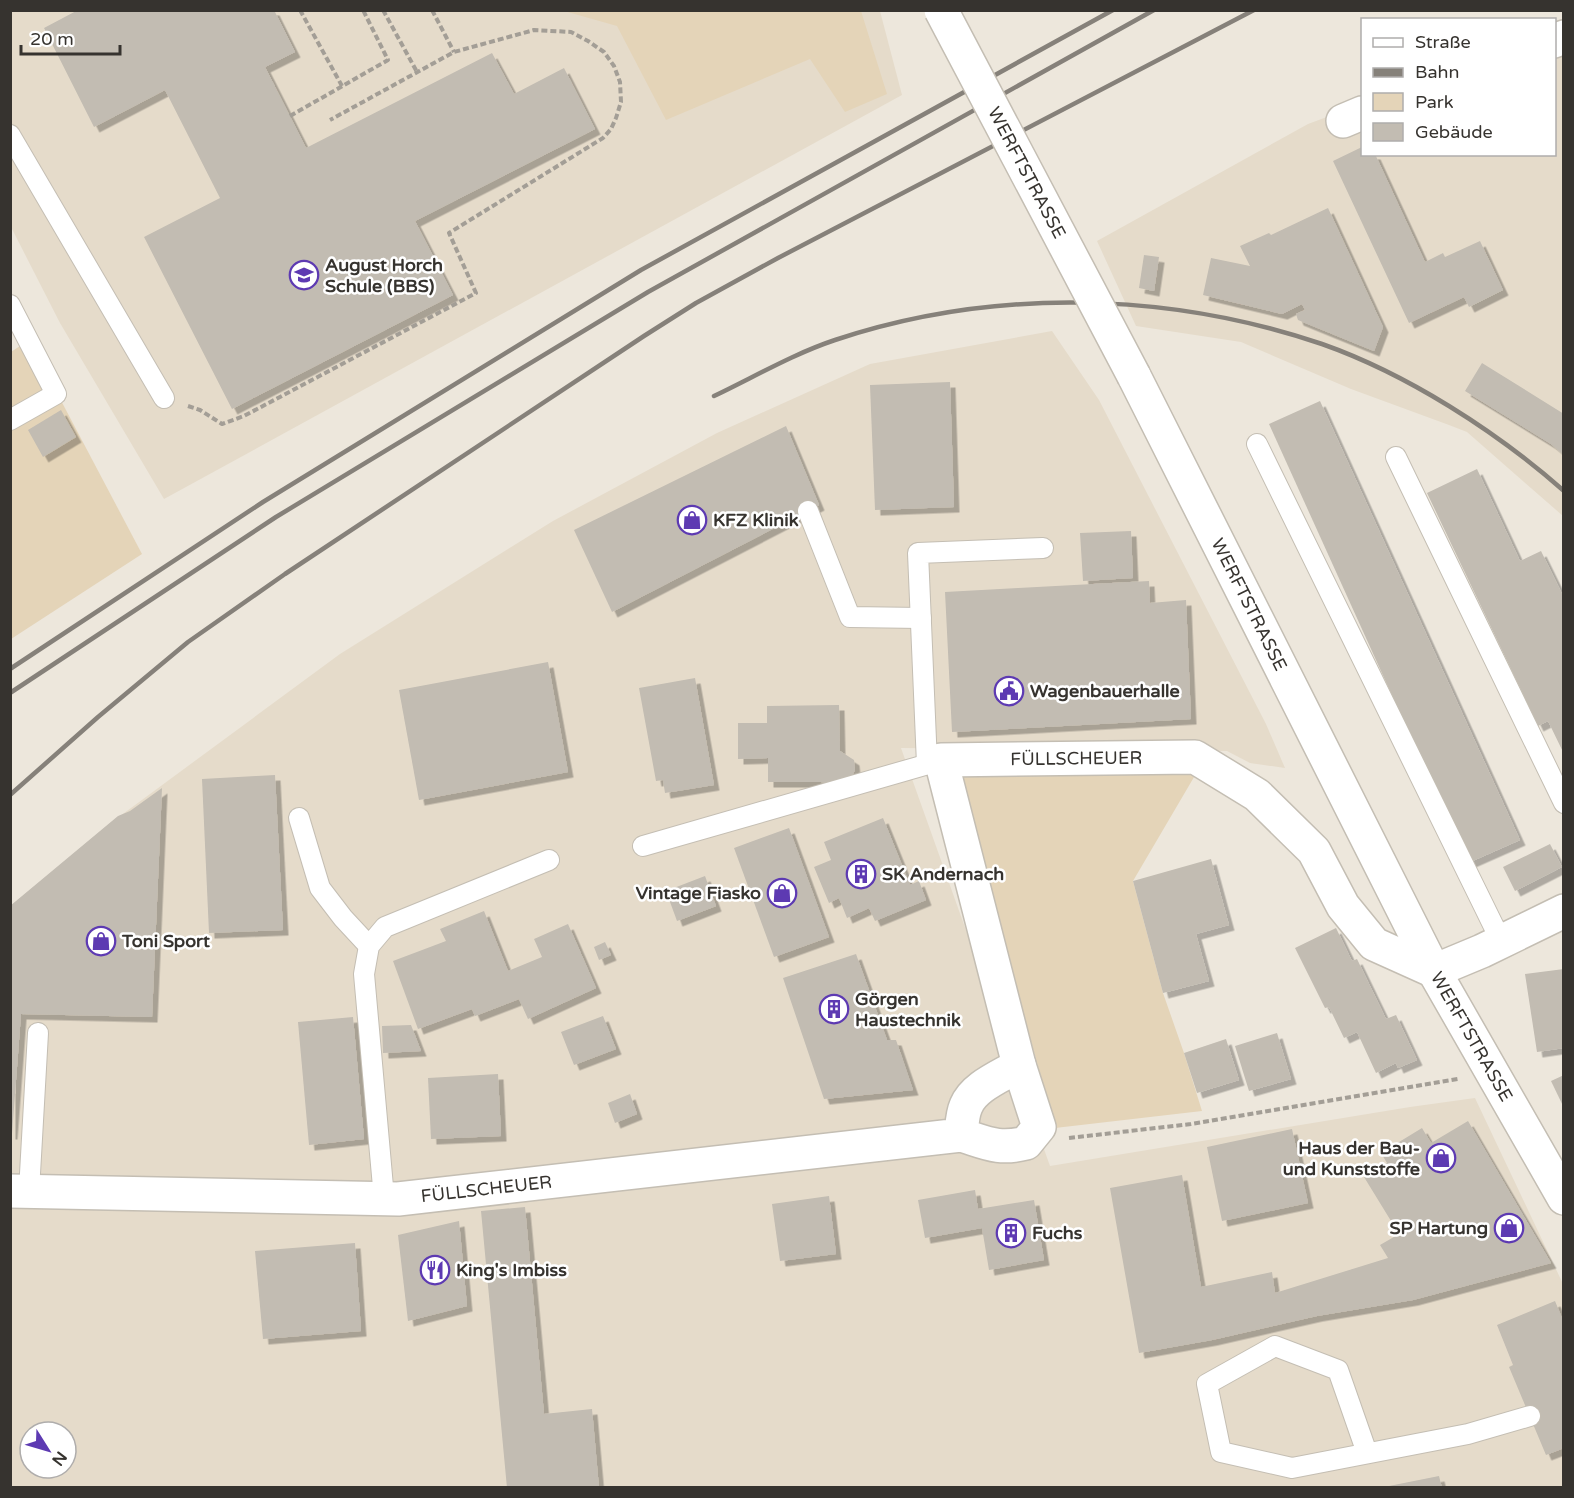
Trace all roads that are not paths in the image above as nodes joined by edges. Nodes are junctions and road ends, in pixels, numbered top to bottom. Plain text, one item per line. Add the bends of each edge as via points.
1 (941, 10) edge
2 (10, 135) edge
3 (10, 305) edge
4 (164, 398) road end
5 (10, 420) edge
6 (1257, 444) dead end
7 (1396, 458) dead end
8 (808, 511) dead end
9 (1043, 548) dead end
10 (921, 618) junction
11 (934, 762) junction
12 (1563, 803) edge
13 (299, 818) dead end
14 (643, 846) dead end
15 (549, 860) dead end
16 (1563, 911) edge
17 (1501, 941) junction
18 (369, 946) junction
19 (1434, 971) junction
20 (38, 1032) dead end
21 (1019, 1065) junction
22 (961, 1135) junction
23 (20, 1191) edge
24 (384, 1198) junction
25 (1563, 1198) edge
26 (1530, 1416) dead end
27 (1367, 1454) junction

1 - 19 street, WERFTSTRASSE, bridge via 1134,376
2 - 4 lane
3 - 5 lane via 56,394
6 - 17 lane
7 - 12 lane
8 - 10 lane via 850,617
9 - 10 lane via 918,553
10 - 11 lane
11 - 14 lane
11 - 19 street, FÜLLSCHEUER via 1195,757 1257,795 1314,851 1343,906 1374,944
11 - 21 street
13 - 18 lane via 320,888
15 - 18 lane via 385,927
16 - 17 street
17 - 19 street
18 - 24 lane via 364,974
19 - 25 street, WERFTSTRASSE
20 - 23 lane
21 - 22 street via 985,1083 966,1105
21 - 22 street, FÜLLSCHEUER via 1038,1127 1026,1143 993,1146
22 - 24 street, FÜLLSCHEUER
23 - 24 street, FÜLLSCHEUER
26 - 27 lane via 1468,1434
27 - 27 lane via 1292,1468 1221,1452 1206,1384 1275,1346 1338,1370

